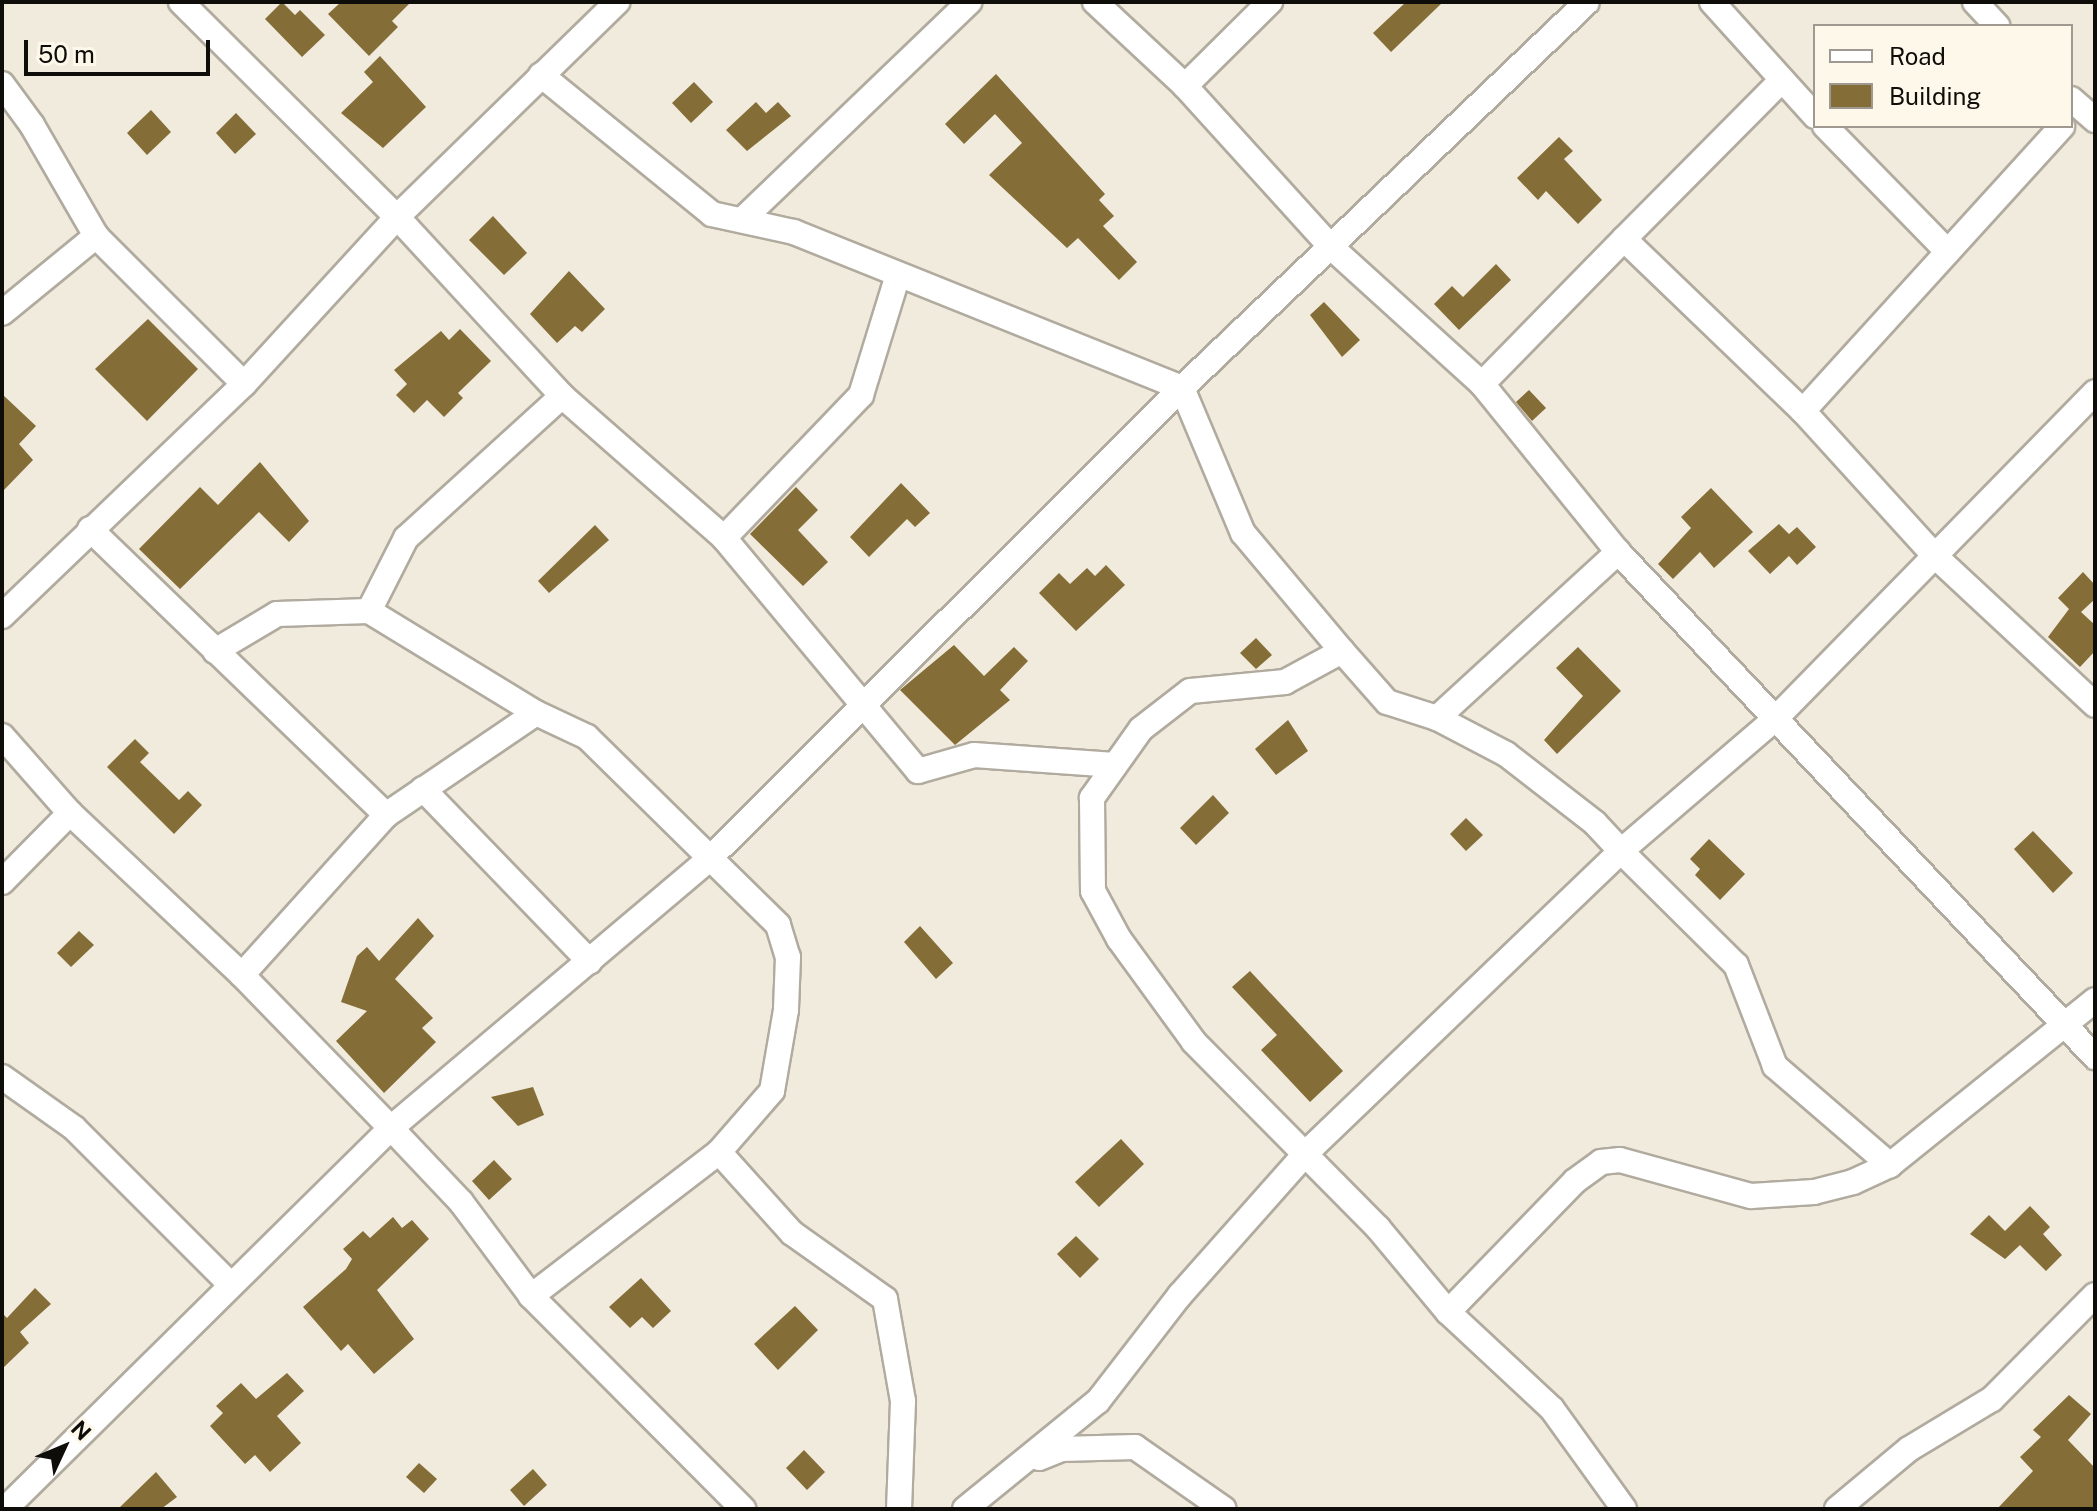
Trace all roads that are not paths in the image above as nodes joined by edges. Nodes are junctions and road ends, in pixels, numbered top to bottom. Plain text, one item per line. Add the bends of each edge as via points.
1 (181, 2) edge
2 (617, 2) edge
3 (969, 2) edge
4 (1095, 2) edge
5 (1270, 2) edge
6 (1587, 2) edge
7 (1712, 2) edge
8 (1975, 2) edge
9 (1995, 24) edge
10 (541, 75) junction
11 (1781, 81) junction
12 (2, 84) edge
13 (1185, 86) junction
14 (1813, 114) edge
15 (1827, 128) edge
16 (2060, 128) edge
17 (397, 217) junction
18 (742, 220) junction
19 (96, 236) junction
20 (1624, 239) junction
21 (1331, 247) junction
22 (1947, 251) junction
23 (898, 275) junction
24 (2, 313) edge
25 (244, 384) junction
26 (1482, 384) junction
27 (1182, 388) junction
28 (2095, 392) edge
29 (562, 396) junction
30 (1803, 411) junction
31 (90, 529) junction
32 (724, 538) junction
33 (1618, 552) junction
34 (1936, 557) junction
35 (369, 611) junction
36 (2, 616) edge
37 (215, 651) junction
38 (1342, 651) junction
39 (2093, 700) edge
40 (861, 707) junction
41 (536, 713) junction
42 (1437, 718) junction
43 (1776, 718) junction
44 (2, 736) edge
45 (1115, 765) junction
46 (423, 789) junction
47 (70, 813) junction
48 (386, 815) junction
49 (1621, 851) junction
50 (708, 860) junction
51 (2, 882) edge
52 (590, 962) junction
53 (242, 975) junction
54 (2095, 1000) edge
55 (2067, 1026) junction
56 (2095, 1057) edge
57 (2, 1077) edge
58 (391, 1128) junction
59 (719, 1152) junction
60 (1305, 1154) junction
61 (1890, 1165) junction
62 (230, 1284) junction
63 (2095, 1295) edge
64 (531, 1296) junction
65 (1448, 1312) junction
66 (1015, 1468) junction
67 (5, 1509) edge
68 (743, 1509) edge
69 (899, 1509) edge
70 (965, 1509) edge
71 (1224, 1509) edge
72 (1624, 1509) edge
73 (1837, 1509) edge

1 - 17 street
2 - 10 street
3 - 18 street
4 - 13 street
5 - 13 street
6 - 21 street
7 - 11 street
8 - 9 street
10 - 17 street
10 - 18 street via 687,198 712,214
11 - 14 street
11 - 20 street
12 - 19 street
13 - 21 street
15 - 22 street
16 - 22 street
17 - 25 street
17 - 29 street
18 - 23 street via 794,232
19 - 24 street
19 - 25 street
20 - 26 street
20 - 30 street
21 - 26 street
21 - 27 street
22 - 30 street
23 - 27 street
23 - 32 street via 861,395
25 - 31 street
26 - 33 street
27 - 38 street via 1243,533
27 - 40 street
28 - 34 street
29 - 32 street
29 - 35 street via 406,538
30 - 34 street
31 - 36 street
31 - 37 street
32 - 40 street
33 - 42 street
33 - 43 street
34 - 39 street
34 - 43 street
35 - 37 street via 277,614
35 - 41 street
37 - 48 street
38 - 42 street via 1387,702
38 - 45 street via 1285,682 1190,691 1141,729
40 - 45 street via 918,771 974,755
40 - 50 street
41 - 46 street
41 - 50 street via 587,737
42 - 49 street via 1506,754 1595,823
43 - 49 street
43 - 55 street
44 - 47 street
45 - 60 street via 1092,798 1093,891 1119,939 1194,1042
46 - 48 street
46 - 52 street
47 - 51 street
47 - 53 street
48 - 53 street
49 - 60 street
49 - 61 street via 1736,965 1775,1066
50 - 52 street
50 - 59 street via 778,925 788,957 786,1010 772,1091
52 - 58 street
53 - 58 street
54 - 55 street
55 - 56 street
55 - 61 street
57 - 62 street via 74,1128
58 - 62 street
58 - 64 street via 461,1202
59 - 64 street
59 - 69 street via 792,1233 885,1299 903,1401
60 - 65 street via 1378,1228
60 - 66 street via 1180,1295 1098,1401
61 - 65 street via 1814,1192 1751,1196 1620,1160 1601,1162 1575,1181
62 - 67 street
63 - 73 street via 1992,1399 1909,1449
64 - 68 street
65 - 72 street via 1552,1409
66 - 70 street
66 - 71 street via 1061,1449 1135,1447

